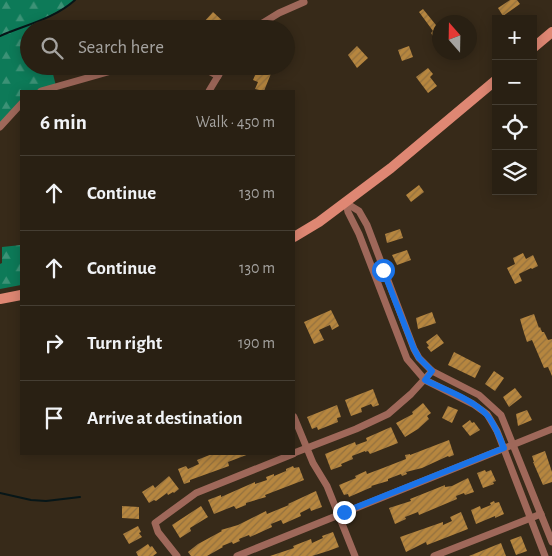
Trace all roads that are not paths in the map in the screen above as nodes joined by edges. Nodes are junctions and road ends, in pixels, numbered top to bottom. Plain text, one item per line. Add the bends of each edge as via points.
1 (304, 2) dead end
2 (268, 20) edge
3 (552, 32) edge
4 (537, 45) edge
5 (97, 75) edge
6 (218, 76) edge
7 (492, 83) edge
8 (45, 90) edge
9 (210, 90) edge
10 (20, 105) edge
11 (0, 127) edge
12 (346, 203) junction
13 (295, 236) edge
14 (389, 285) junction
15 (379, 288) junction
16 (20, 296) edge
17 (0, 299) edge
18 (432, 371) junction
19 (425, 380) junction
20 (295, 418) edge
21 (552, 429) edge
22 (514, 444) junction
23 (307, 448) junction
24 (504, 448) junction
25 (295, 453) edge
26 (291, 455) edge
27 (541, 514) junction
28 (338, 515) junction
29 (530, 518) junction
30 (552, 542) edge
31 (176, 556) edge
32 (237, 556) edge
33 (355, 556) edge
34 (434, 556) edge
35 (545, 556) edge

1 - 2 street
3 - 4 main road
5 - 8 street
6 - 9 street
7 - 12 main road
10 - 11 street
12 - 13 main road
12 - 14 street via 359,212 367,225
12 - 15 street
14 - 15 street
14 - 18 street via 414,349
15 - 19 street via 407,359
16 - 17 main road
18 - 19 street
18 - 22 street via 479,394 492,405 505,422
19 - 23 street via 388,414
19 - 24 street via 474,404 487,414
20 - 23 street
21 - 22 street
22 - 24 street
22 - 27 street
23 - 25 street
23 - 28 street
24 - 28 street
24 - 29 street
26 - 31 street via 196,493 155,523
27 - 29 street
27 - 30 street
28 - 32 street
28 - 33 street
29 - 34 street
29 - 35 street

